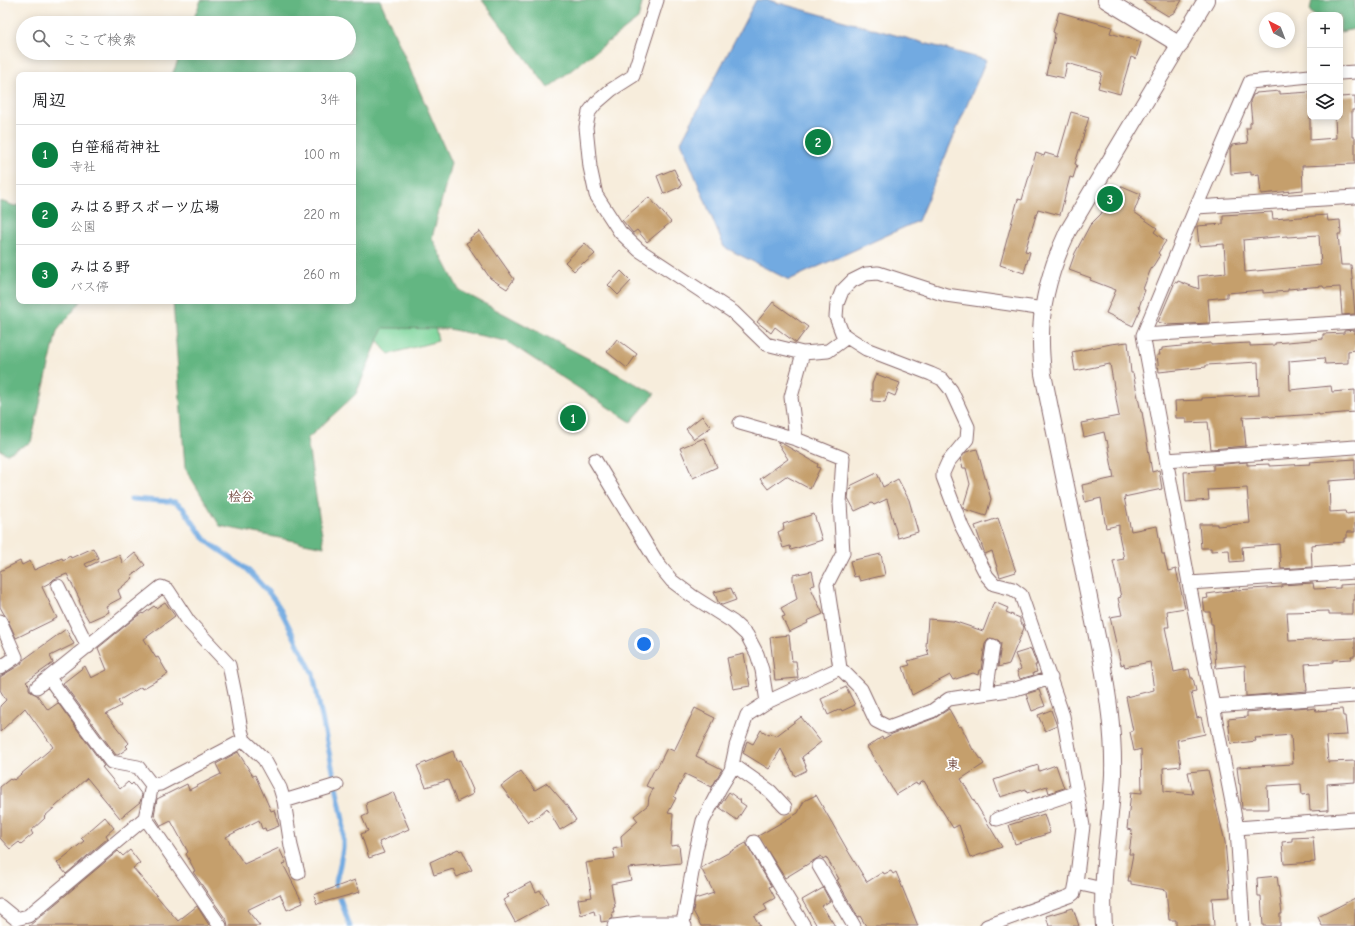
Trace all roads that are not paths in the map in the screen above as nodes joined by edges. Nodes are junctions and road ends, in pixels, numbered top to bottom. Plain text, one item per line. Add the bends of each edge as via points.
1 (657, 0) edge
2 (1106, 0) edge
3 (1206, 0) edge
4 (1180, 46) junction
5 (1355, 72) edge
6 (1343, 74) edge
7 (1307, 76) edge
8 (1355, 197) edge
9 (1196, 207) junction
10 (1044, 309) junction
11 (1355, 322) edge
12 (1144, 335) junction
13 (846, 337) junction
14 (803, 353) junction
15 (740, 423) dead end
16 (796, 439) junction
17 (1355, 447) edge
18 (595, 460) dead end
19 (1166, 460) junction
20 (1355, 572) edge
21 (1189, 583) junction
22 (58, 586) dead end
23 (4, 620) edge
24 (993, 646) dead end
25 (88, 647) junction
26 (0, 668) edge
27 (840, 668) junction
28 (49, 678) junction
29 (1050, 678) junction
30 (37, 687) dead end
31 (986, 693) junction
32 (1355, 696) edge
33 (768, 702) junction
34 (1213, 706) junction
35 (244, 740) junction
36 (732, 764) junction
37 (337, 784) dead end
38 (152, 785) junction
39 (1077, 792) junction
40 (284, 800) junction
41 (785, 807) dead end
42 (145, 818) junction
43 (997, 819) dead end
44 (1355, 819) edge
45 (1237, 828) junction
46 (754, 842) dead end
47 (819, 866) dead end
48 (298, 873) dead end
49 (1076, 884) junction
50 (1103, 889) junction
51 (0, 906) edge
52 (798, 924) edge
53 (684, 925) edge
54 (220, 926) edge
55 (614, 926) edge
56 (854, 926) edge
57 (987, 926) edge
58 (1104, 926) edge
59 (1243, 926) edge

1 - 14 street via 633,76 611,90 589,112 586,127 596,195 620,232 639,250 733,312 766,344
2 - 4 street
3 - 4 street
4 - 10 street via 1068,232 1050,277
5 - 6 street
7 - 9 street via 1250,82
8 - 9 street
9 - 12 street
10 - 13 street via 946,295 878,273 866,274 852,281 842,291 836,304 836,317
10 - 50 street via 1041,342 1043,374 1102,656 1108,696 1113,775
11 - 12 street
12 - 19 street
13 - 14 street via 828,351
13 - 29 street via 866,349 942,379 951,390 968,427 967,439 948,462 943,477 962,527 987,576 994,584 1013,589 1021,595
14 - 16 street via 790,397
15 - 16 street
16 - 27 street via 843,458 840,503 843,554 827,584
17 - 19 street
18 - 33 street via 658,564 672,581 733,622 747,635 757,654
19 - 21 street
20 - 21 street
21 - 34 street
22 - 25 street via 60,602
23 - 26 street via 16,657
24 - 31 street
25 - 28 street
25 - 35 street via 161,587 168,590 189,622 229,665
27 - 31 street via 861,689 876,721 888,727 932,710 950,699
27 - 33 street
28 - 30 street
28 - 38 street via 94,748 111,762 138,767
29 - 31 street via 1015,689
29 - 39 street via 1063,716
32 - 34 street
33 - 36 street via 747,715
34 - 45 street
35 - 38 street via 160,784
35 - 40 street via 264,759
36 - 41 street via 770,791
36 - 53 street via 703,820
37 - 40 street
38 - 42 street
39 - 43 street via 1027,802
39 - 49 street via 1083,826
40 - 48 street
42 - 51 street via 28,916 16,919
42 - 54 street
44 - 45 street
45 - 59 street
46 - 52 street
47 - 56 street
49 - 50 street
49 - 57 street via 1074,893 1070,896
50 - 58 street
53 - 55 street via 639,922

